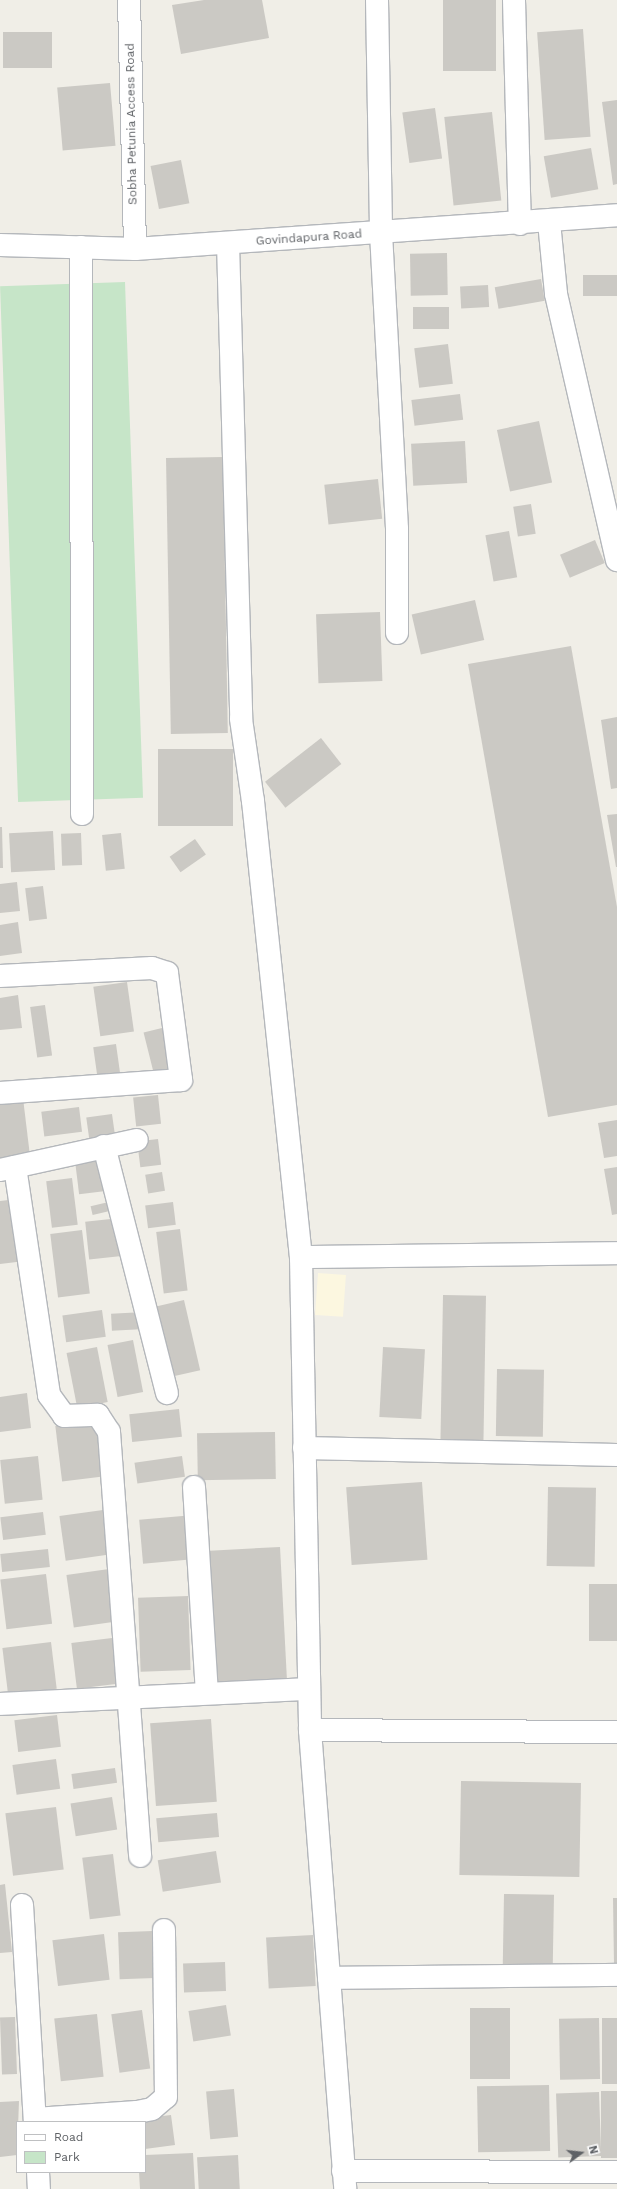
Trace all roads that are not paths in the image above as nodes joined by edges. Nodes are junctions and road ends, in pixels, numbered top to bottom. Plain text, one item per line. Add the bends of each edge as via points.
1 (129, 0) edge
2 (377, 0) edge
3 (514, 0) edge
4 (617, 215) edge
5 (549, 222) junction
6 (520, 224) junction
7 (381, 233) junction
8 (228, 243) junction
9 (0, 245) edge
10 (81, 247) junction
11 (135, 249) junction
12 (617, 560) edge
13 (397, 633) dead end
14 (82, 814) dead end
15 (0, 976) edge
16 (0, 1093) edge
17 (137, 1140) dead end
18 (104, 1146) junction
19 (8, 1168) edge
20 (617, 1253) edge
21 (300, 1257) junction
22 (167, 1393) dead end
23 (304, 1448) junction
24 (617, 1455) edge
25 (194, 1487) dead end
26 (310, 1689) junction
27 (207, 1693) junction
28 (126, 1697) junction
29 (0, 1704) edge
30 (310, 1730) junction
31 (617, 1732) edge
32 (140, 1856) dead end
33 (22, 1905) dead end
34 (164, 1930) dead end
35 (617, 1975) edge
36 (329, 1978) junction
37 (35, 2121) edge
38 (617, 2172) edge
39 (38, 2173) edge
40 (344, 2180) edge
41 (39, 2189) edge

1 - 11 street, Sobha Petunia Access Road
2 - 7 street
3 - 6 street
4 - 5 street, Govindapura Road
5 - 6 street, Govindapura Road
5 - 12 street via 556,294
6 - 7 street, Govindapura Road
7 - 8 street, Govindapura Road
7 - 13 street via 397,529
8 - 11 street, Govindapura Road
8 - 21 street via 241,719 253,801
9 - 10 street, Govindapura Road
10 - 11 street, Govindapura Road
10 - 14 street
15 - 16 street via 152,968 167,973 181,1080
17 - 18 street
18 - 19 street
18 - 22 street
19 - 28 street via 49,1395 56,1410 64,1416 98,1414 109,1432
20 - 21 street
21 - 23 street
23 - 24 street
23 - 26 street
25 - 27 street
26 - 27 street
26 - 30 street
27 - 28 street
28 - 29 street
28 - 32 street
30 - 31 street
30 - 36 street
33 - 37 street
34 - 37 street via 166,2097 152,2109 137,2112
35 - 36 street
36 - 40 street
38 - 40 street
39 - 41 street

